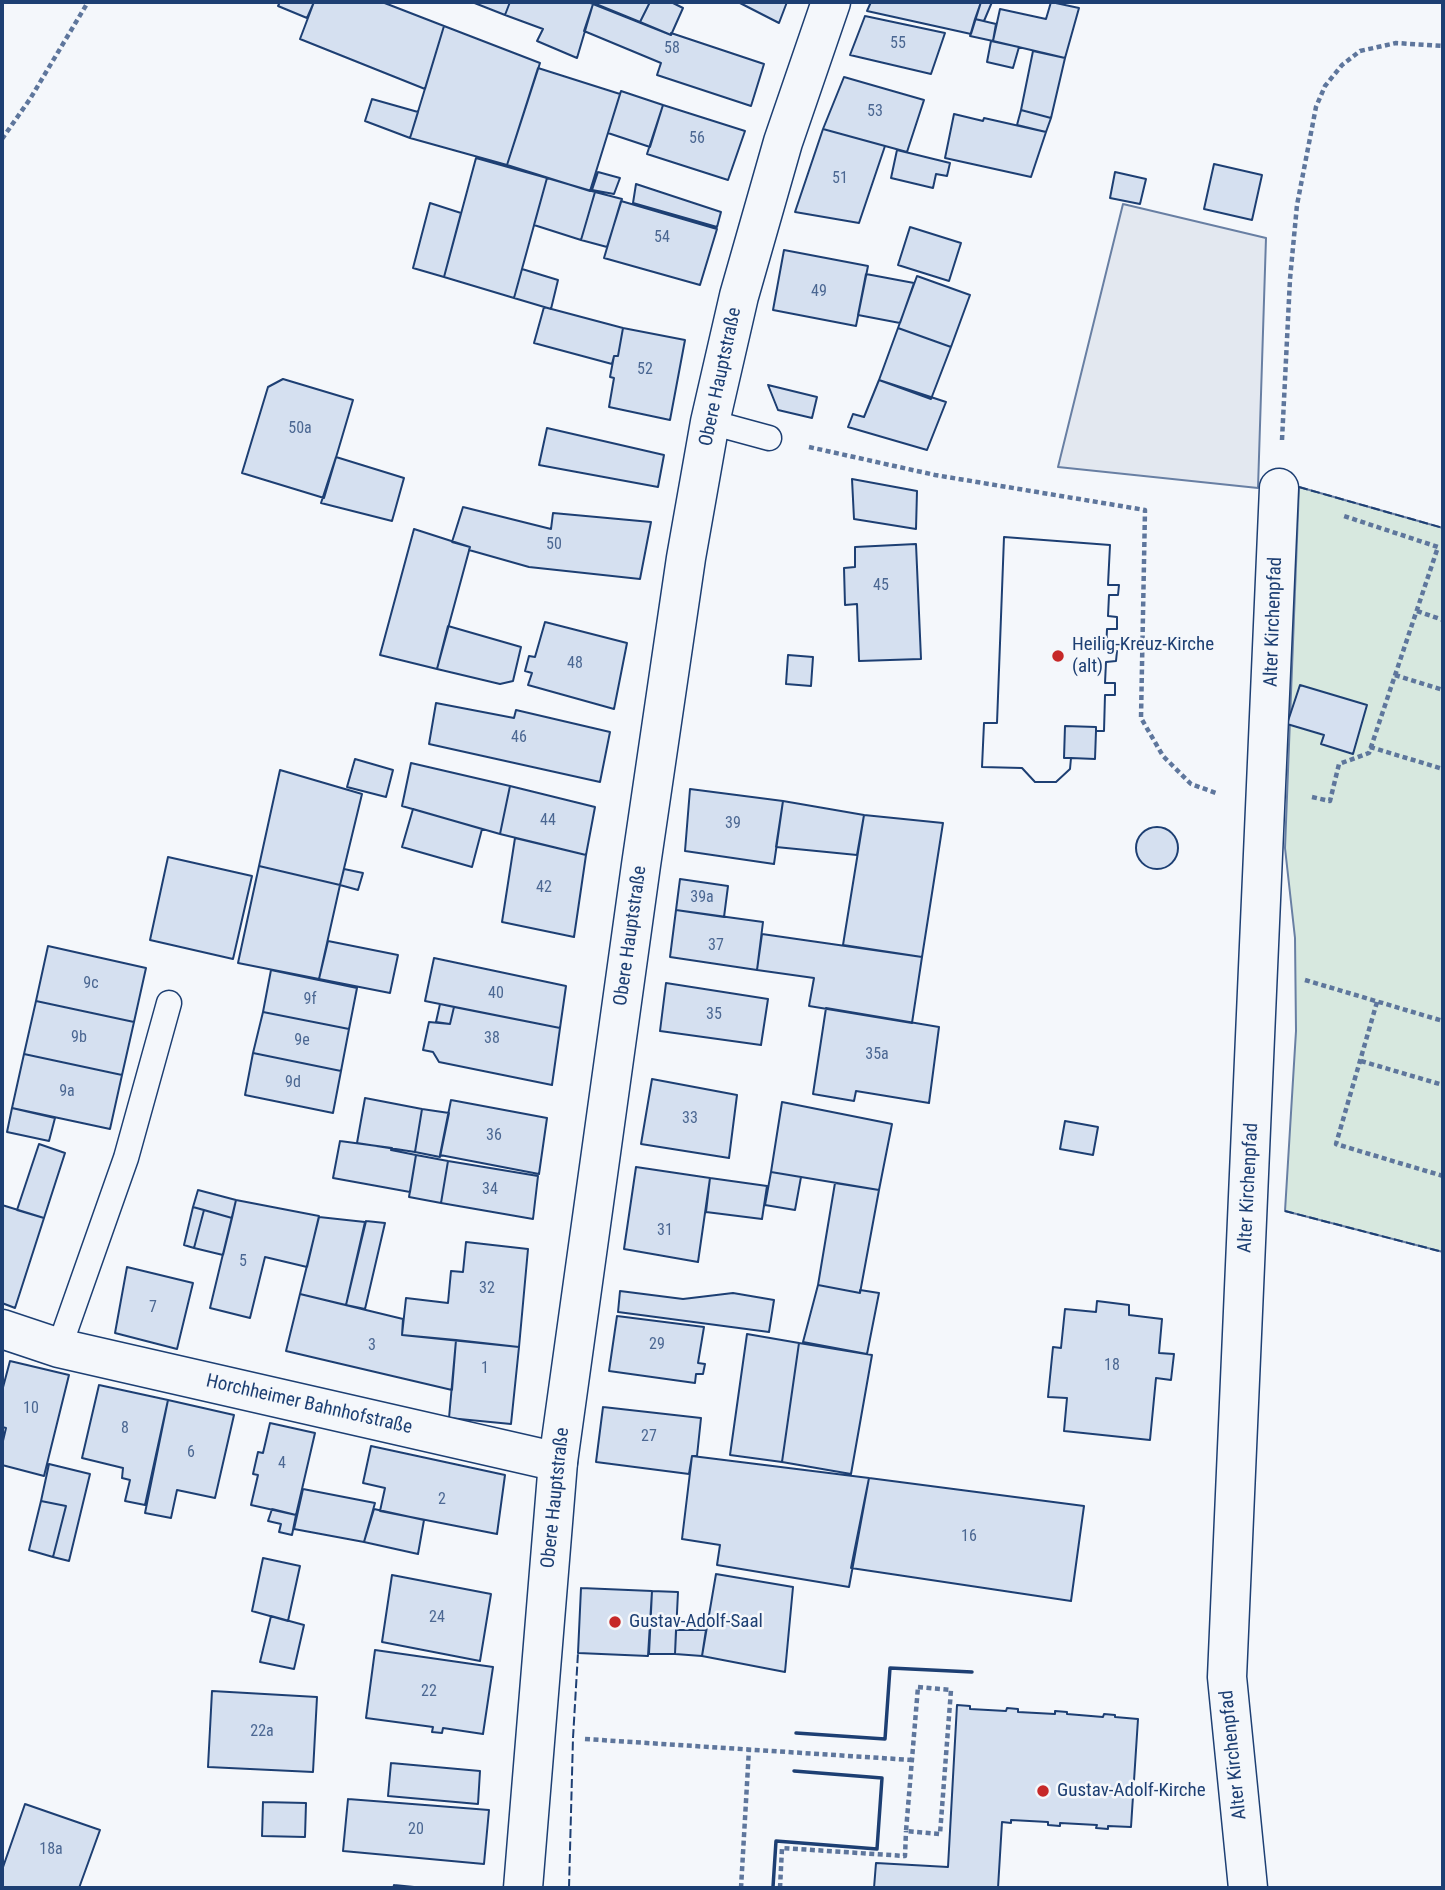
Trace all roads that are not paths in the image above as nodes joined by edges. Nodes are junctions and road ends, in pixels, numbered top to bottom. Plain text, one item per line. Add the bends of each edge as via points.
1 (831, 2) edge
2 (710, 422) junction
3 (769, 438) road end
4 (1279, 488) road end
5 (169, 1003) dead end
6 (2, 1329) edge
7 (59, 1348) junction
8 (558, 1462) junction
9 (523, 1888) edge
10 (1248, 1888) edge

1 - 2 street, Obere Hauptstraße via 783,142 739,296
2 - 3 lane
2 - 8 street, Obere Hauptstraße via 645,838
4 - 10 street, Alter Kirchenpfad via 1227,1677
5 - 7 lane via 126,1158
6 - 7 street, Horchheimer Bahnhofstraße
7 - 8 street, Horchheimer Bahnhofstraße
8 - 9 street, Obere Hauptstraße

